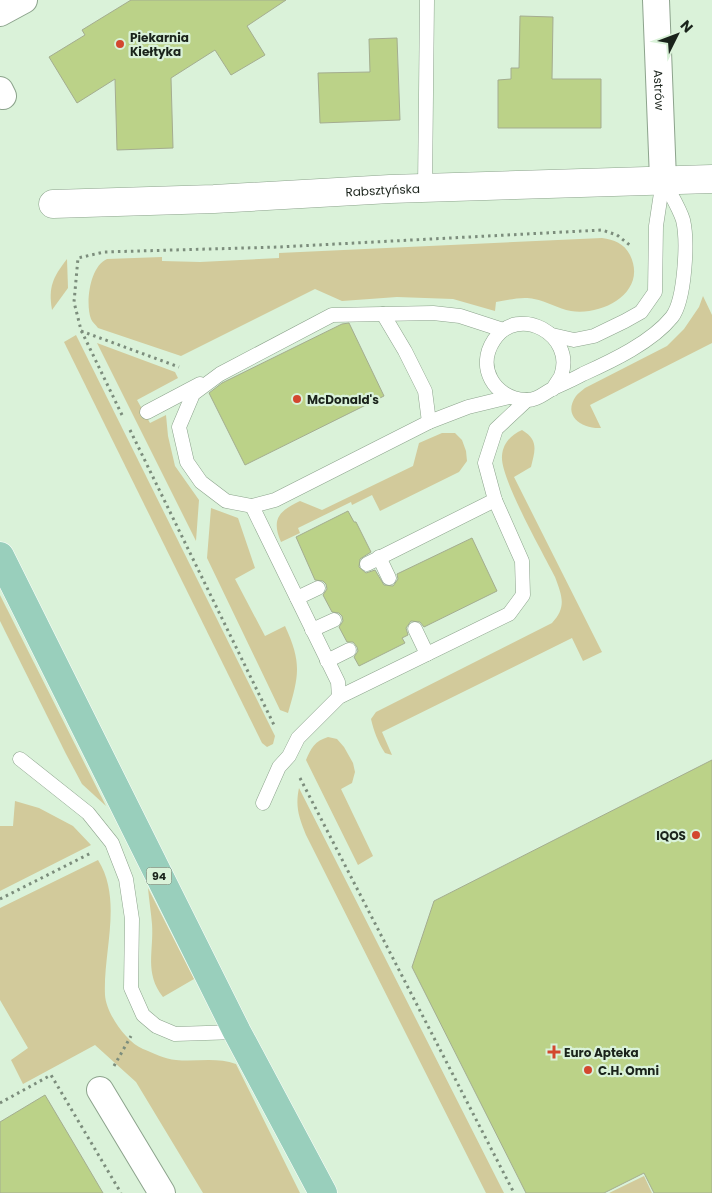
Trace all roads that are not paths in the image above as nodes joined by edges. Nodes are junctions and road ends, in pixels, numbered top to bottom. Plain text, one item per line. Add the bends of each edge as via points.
1 (24, 0) edge
2 (427, 0) edge
3 (656, 0) edge
4 (0, 14) edge
5 (663, 179) junction
6 (712, 179) edge
7 (426, 188) junction
8 (53, 204) dead end
9 (383, 314) junction
10 (503, 330) junction
11 (552, 335) junction
12 (220, 374) junction
13 (553, 389) junction
14 (509, 397) junction
15 (527, 400) junction
16 (147, 412) dead end
17 (429, 422) junction
18 (495, 500) junction
19 (252, 506) junction
20 (0, 556) edge
21 (390, 578) dead end
22 (318, 588) dead end
23 (297, 598) junction
24 (334, 620) dead end
25 (312, 630) junction
26 (415, 630) dead end
27 (349, 650) dead end
28 (427, 654) junction
29 (327, 661) junction
30 (339, 697) junction
31 (20, 759) dead end
32 (263, 802) dead end
33 (237, 1032) junction
34 (100, 1090) road end
35 (162, 1193) edge
36 (323, 1193) edge

1 - 4 street
2 - 7 lane
3 - 5 street, Astrów
5 - 6 street, Rabsztyńska
5 - 7 street, Rabsztyńska
5 - 11 lane via 656,226 655,292 641,312 594,336 574,340
5 - 13 lane via 683,221 685,248 683,288 673,316 621,357
7 - 8 street, Rabsztyńska
9 - 10 lane via 460,316
9 - 12 lane via 332,315
9 - 17 lane via 425,391
10 - 11 lane via 526,324
10 - 14 lane via 489,348 486,360 492,382
11 - 13 lane via 560,348 563,362 561,376
12 - 16 lane
12 - 19 lane via 194,394 179,427 187,462 201,482 226,501
13 - 15 lane via 541,397
14 - 15 lane
14 - 17 lane via 468,407
15 - 18 lane via 496,429 486,462
17 - 19 lane via 274,500
18 - 21 lane via 373,560
18 - 28 lane via 522,560 523,595 509,614
19 - 23 lane
20 - 33 main road, 94
22 - 23 lane
23 - 25 lane
24 - 25 lane
25 - 29 lane
26 - 28 lane
27 - 29 lane
28 - 30 lane
29 - 30 lane via 338,682
30 - 32 lane via 298,738 289,756 278,767
31 - 33 lane via 88,813 112,843 126,879 132,919 131,988 143,1015 156,1026 175,1034
33 - 36 main road, 94
34 - 35 street

